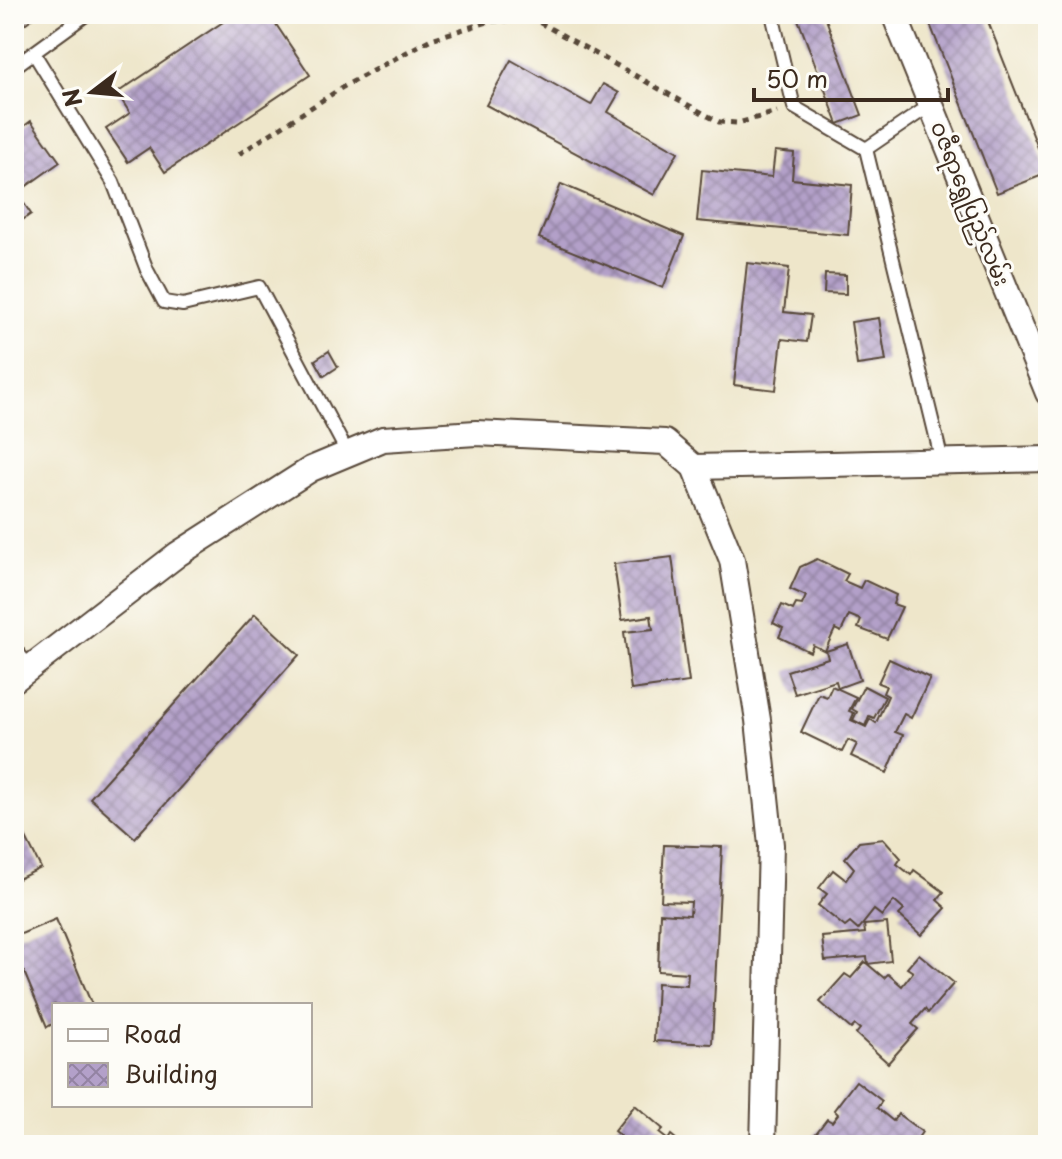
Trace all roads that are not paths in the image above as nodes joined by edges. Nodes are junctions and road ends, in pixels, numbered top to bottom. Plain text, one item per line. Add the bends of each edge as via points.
1 (87, 14) edge
2 (772, 14) edge
3 (894, 14) edge
4 (35, 55) junction
5 (14, 67) edge
6 (932, 104) junction
7 (866, 149) junction
8 (1048, 393) edge
9 (348, 454) junction
10 (1048, 459) edge
11 (942, 461) junction
12 (694, 467) junction
13 (14, 648) edge
14 (22, 674) edge
15 (763, 1145) edge

1 - 4 lane
2 - 7 lane via 794,107
3 - 6 street, ဝဇီရာရွှေပြည်လမ်း
4 - 5 lane
4 - 9 lane via 113,182 164,302 183,305 259,287
6 - 7 lane
6 - 8 street, ဝဇီရာရွှေပြည်လမ်း
7 - 11 lane
9 - 12 street via 383,439 491,434 665,442
9 - 14 street via 311,469 178,554
10 - 11 street
11 - 12 street
12 - 15 street via 732,560 758,720 771,845
13 - 14 lane

